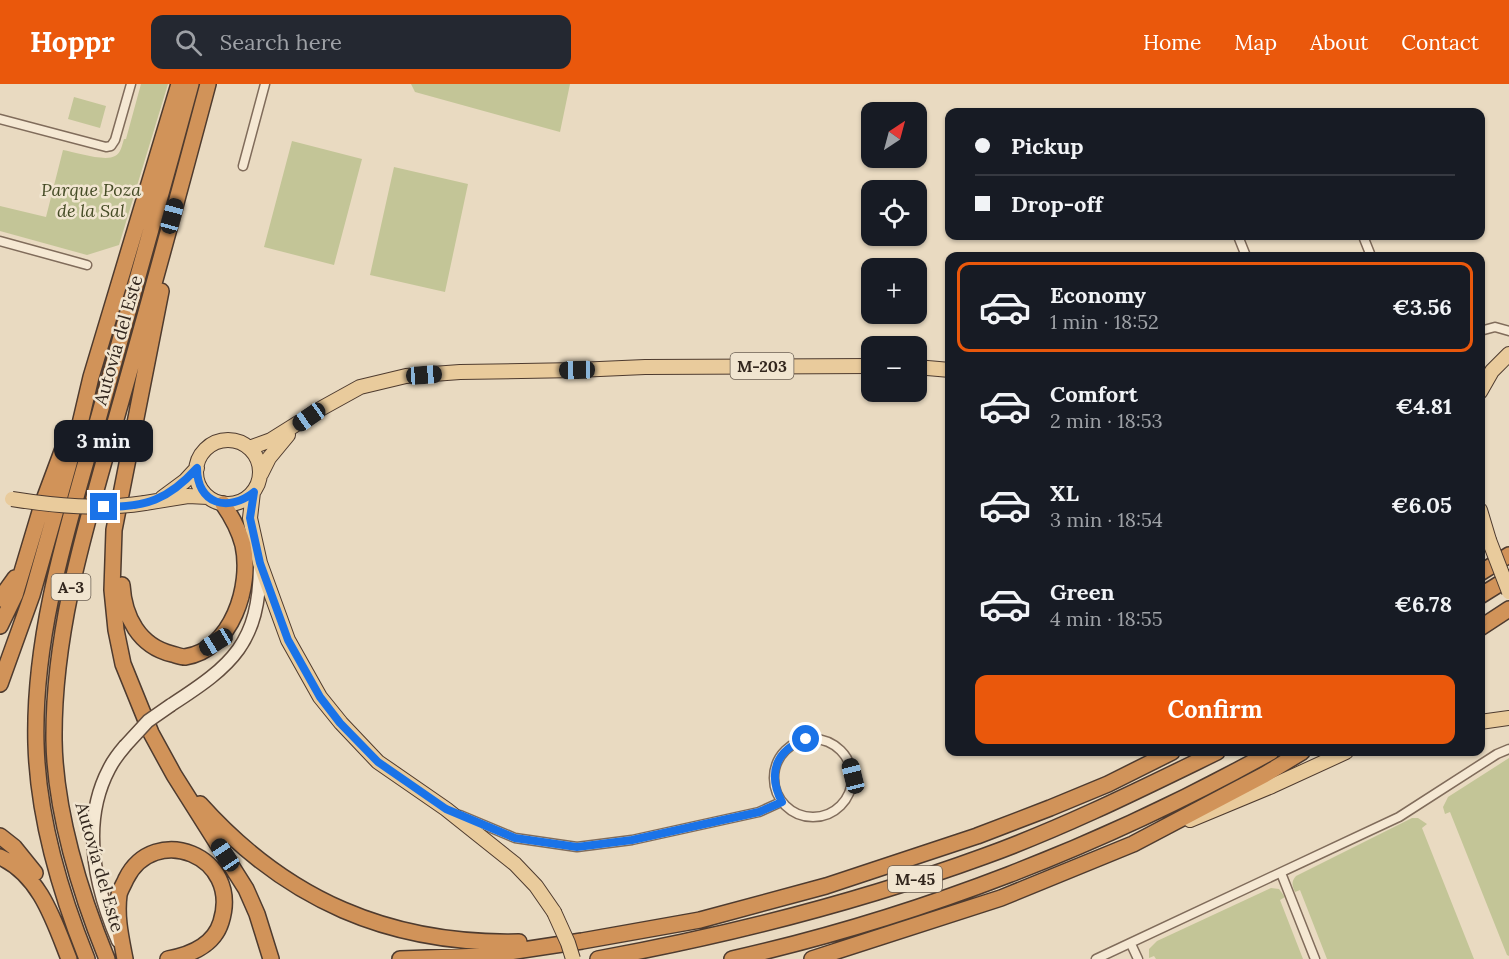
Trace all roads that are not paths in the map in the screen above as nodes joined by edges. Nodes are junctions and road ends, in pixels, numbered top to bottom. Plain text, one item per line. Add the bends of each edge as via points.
1 (131, 84) edge
2 (179, 84) edge
3 (191, 84) edge
4 (208, 84) edge
5 (265, 84) edge
6 (0, 119) edge
7 (243, 166) dead end
8 (166, 238) junction
9 (0, 242) edge
10 (87, 265) dead end
11 (1485, 330) edge
12 (1509, 331) edge
13 (1509, 354) edge
14 (861, 366) edge
15 (927, 368) edge
16 (945, 370) edge
17 (91, 377) junction
18 (1485, 383) edge
19 (296, 426) junction
20 (249, 448) junction
21 (129, 451) junction
22 (197, 468) junction
23 (261, 474) junction
24 (254, 492) junction
25 (208, 496) junction
26 (6, 498) edge
27 (151, 502) junction
28 (223, 504) junction
29 (1485, 527) edge
30 (1509, 555) edge
31 (26, 560) junction
32 (260, 563) junction
33 (1485, 570) edge
34 (1509, 578) edge
35 (1509, 592) edge
36 (1485, 593) edge
37 (0, 599) edge
38 (1509, 609) edge
39 (1485, 624) edge
40 (0, 626) edge
41 (0, 684) edge
42 (1509, 718) edge
43 (1485, 721) edge
44 (1509, 749) edge
45 (1152, 756) edge
46 (1164, 756) edge
47 (1169, 756) edge
48 (1209, 756) edge
49 (1263, 756) edge
50 (1295, 756) edge
51 (1337, 756) edge
52 (1145, 765) junction
53 (174, 775) junction
54 (782, 802) junction
55 (1050, 808) junction
56 (446, 809) junction
57 (0, 836) edge
58 (1133, 844) junction
59 (0, 857) edge
60 (1281, 873) junction
61 (51, 912) junction
62 (582, 941) junction
63 (1131, 944) junction
64 (483, 956) junction
65 (69, 959) edge
66 (87, 959) edge
67 (107, 959) edge
68 (125, 959) edge
69 (168, 959) edge
70 (271, 959) edge
71 (400, 959) edge
72 (464, 959) edge
73 (573, 959) edge
74 (598, 959) edge
75 (732, 959) edge
76 (812, 959) edge
77 (1096, 959) edge
78 (1137, 959) edge
79 (1315, 959) edge

1 - 6 street via 111,146 102,147
2 - 17 highway
3 - 66 highway, Autovía del Este / A-3 via 74,506 50,599 40,660 36,744 45,825 65,899
4 - 8 highway, Autovía del Este / A-3
5 - 7 street
8 - 21 highway via 167,259
8 - 67 highway, Autovía del Este / A-3 via 76,562 58,660 54,741 62,817
9 - 10 street
11 - 12 street via 1495,327
13 - 18 main road
14 - 19 main road, M-203 via 645,367 406,376 360,387
15 - 16 main road
17 - 31 highway via 42,505
17 - 41 highway via 33,595
19 - 20 main road, M-203
19 - 23 main road, M-203
20 - 22 main road via 230,440 215,443 203,453
20 - 23 main road
21 - 28 highway via 120,568 123,602 136,632 163,652 184,657 216,642 229,627 238,605 245,578 243,546
21 - 53 highway via 114,530 112,590 116,630 123,664 151,733
22 - 25 main road via 201,489
22 - 27 main road via 185,481
23 - 24 main road, M-203
24 - 28 main road via 243,501
24 - 32 main road via 250,518
25 - 27 main road
25 - 28 main road
26 - 27 main road, bridge via 87,507
29 - 35 main road, bridge
30 - 33 highway
31 - 37 highway
31 - 40 highway
32 - 56 main road via 288,640 320,697 378,762
32 - 68 main road, bridge via 255,615 234,656 148,721 109,768 100,790 94,813 95,867 106,914
34 - 36 highway
38 - 39 highway
42 - 43 main road
44 - 60 street via 1400,817
45 - 55 highway
46 - 52 highway
47 - 52 highway
48 - 74 highway, M-45 via 1107,806 974,860 830,907
49 - 75 highway, M-45 via 1125,826 995,880 839,932
50 - 58 highway
51 - 58 main road
52 - 55 highway
53 - 62 highway via 260,862 301,889 371,922 416,934 472,942
53 - 70 highway via 246,889
54 - 54 street via 790,810 811,818 823,817 842,806 853,776 843,751 820,739 806,739 783,752 774,776 775,790
54 - 56 street via 759,812 632,840 577,847 515,838
55 - 62 highway via 826,886 700,920
56 - 73 main road, bridge via 515,864 536,886 554,912
57 - 61 highway via 34,871
58 - 76 highway via 1001,898
59 - 61 highway via 32,881
60 - 63 street
60 - 79 street
61 - 65 highway
62 - 64 highway
63 - 77 street
63 - 78 street
64 - 71 highway
64 - 72 highway
68 - 69 highway via 118,918 119,893 130,870 149,854 186,851 217,873 226,906 219,929 204,945 188,955

